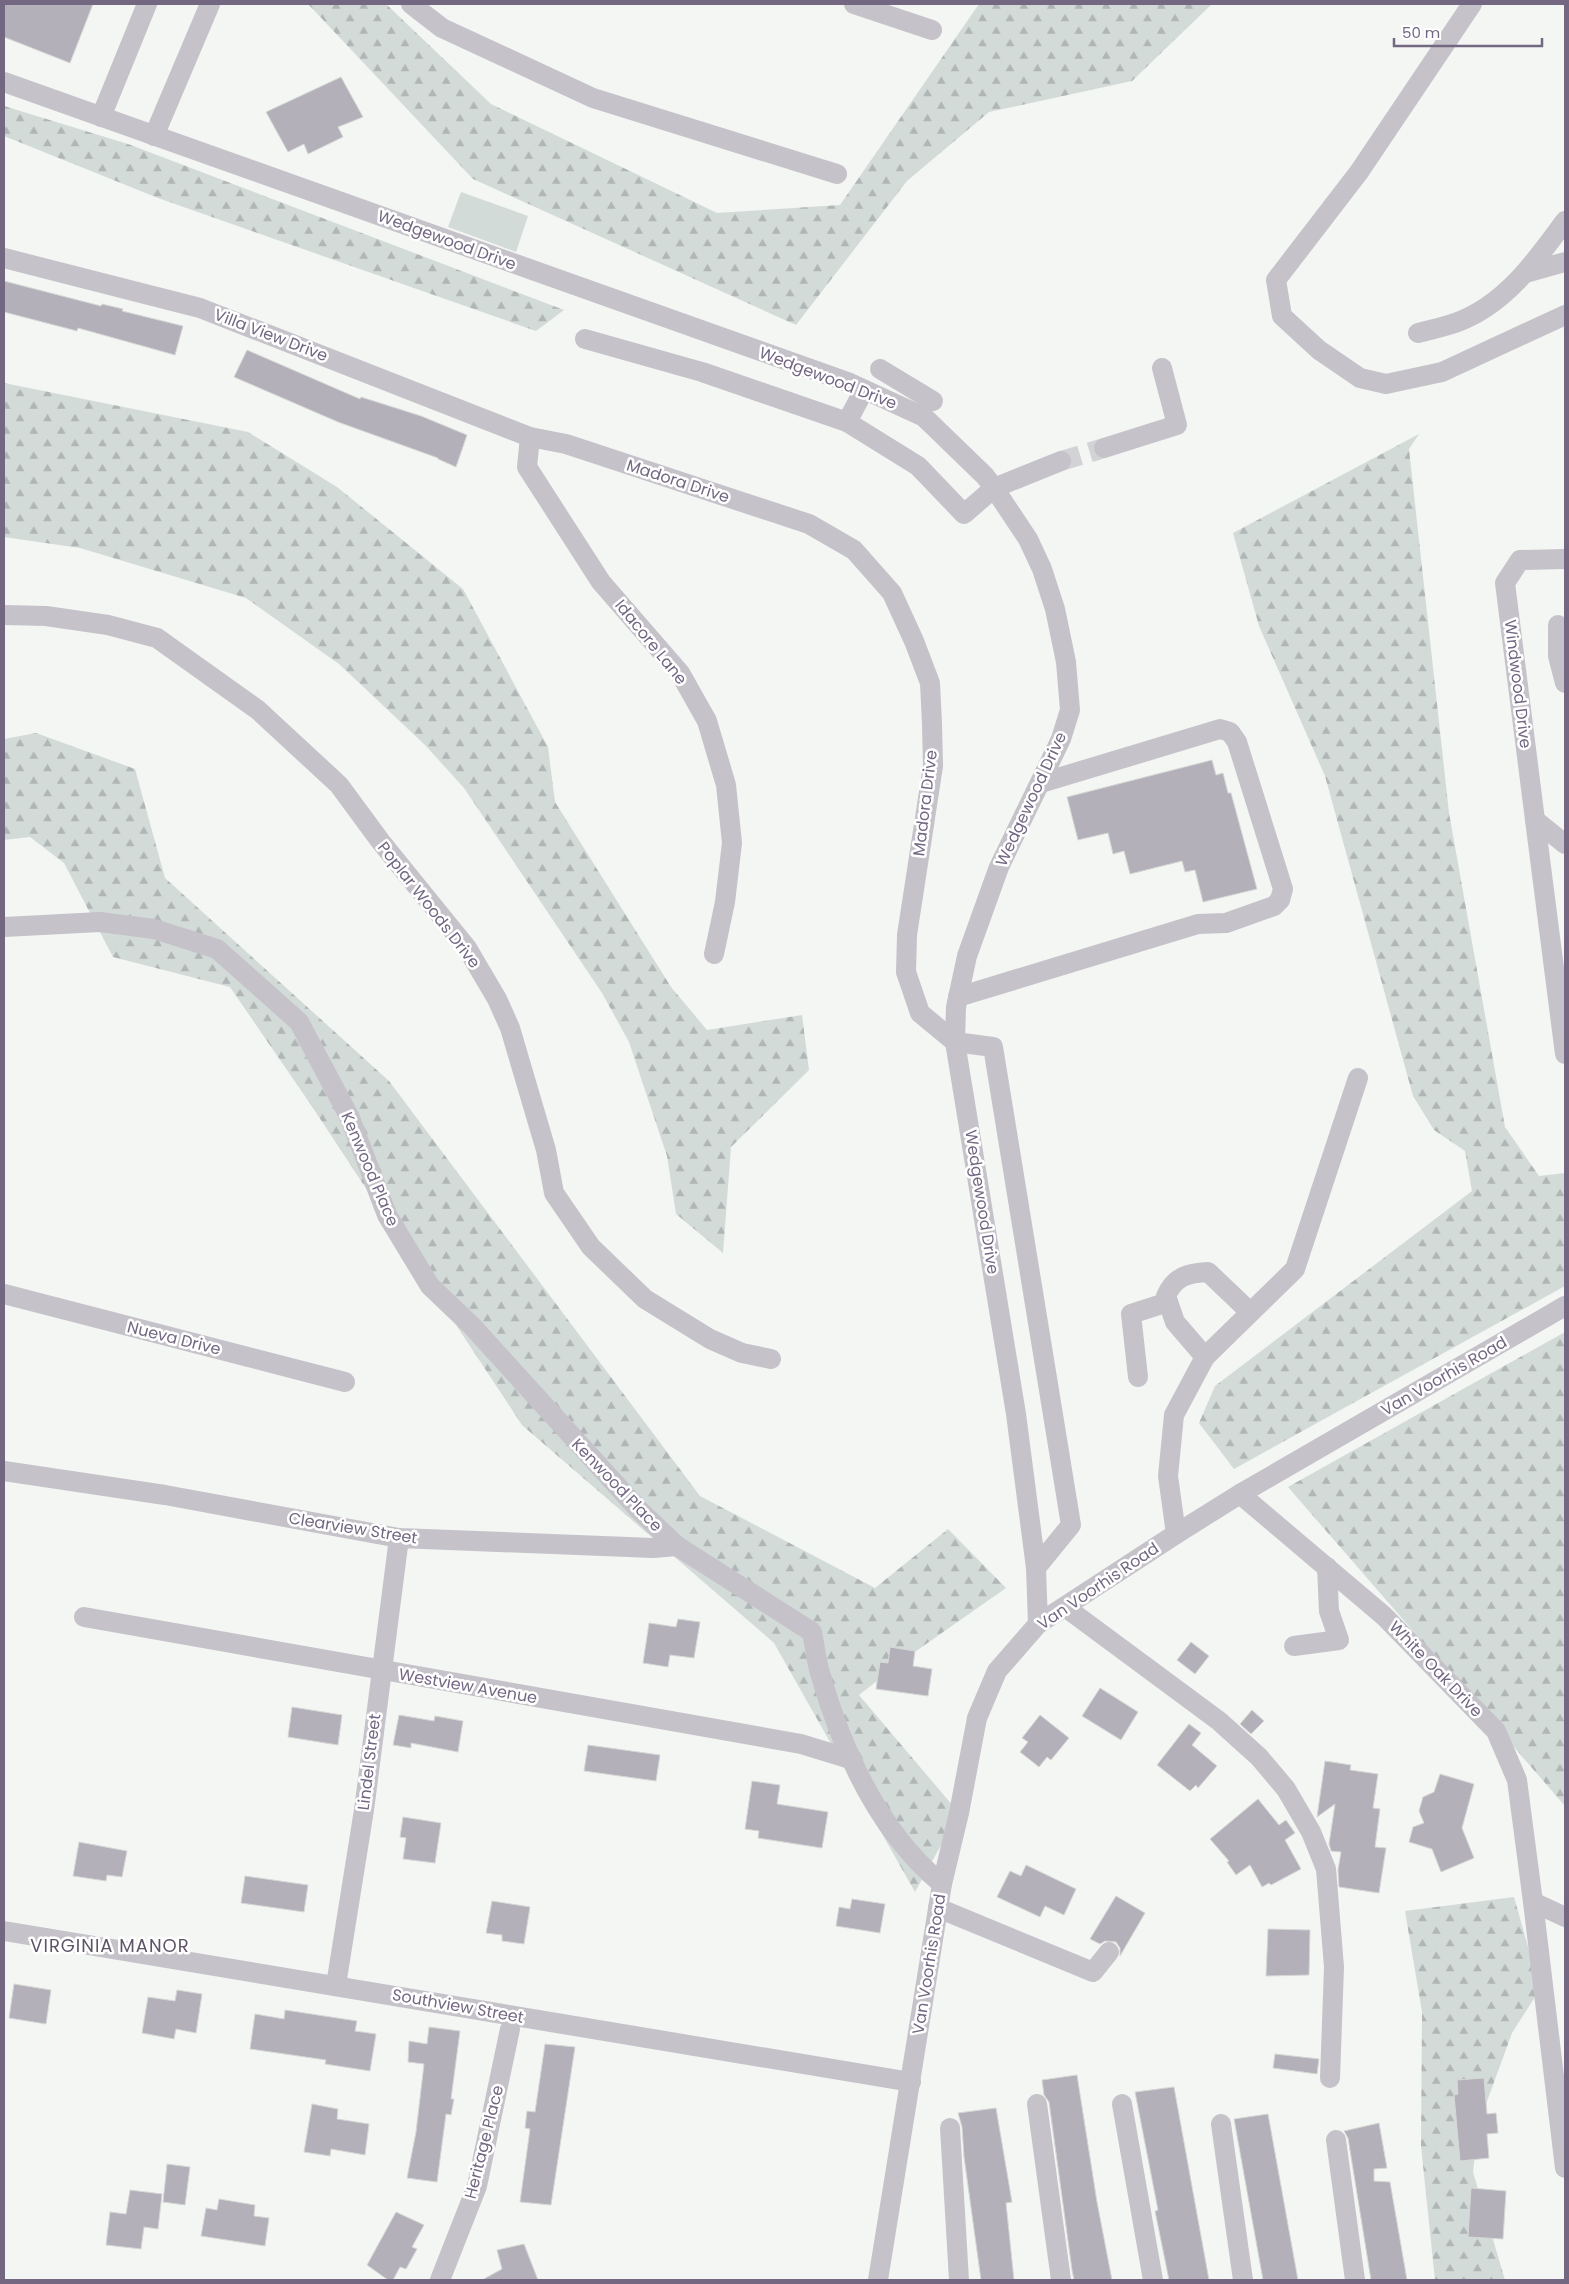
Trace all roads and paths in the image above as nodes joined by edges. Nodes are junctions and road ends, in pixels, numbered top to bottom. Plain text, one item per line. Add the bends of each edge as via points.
1 (147, 4) edge
2 (210, 4) edge
3 (411, 4) edge
4 (854, 4) edge
5 (1472, 4) edge
6 (932, 30) dead end
7 (4, 82) edge
8 (101, 117) junction
9 (154, 136) junction
10 (838, 174) dead end
11 (1565, 221) edge
12 (4, 258) edge
13 (1565, 262) edge
14 (1526, 273) junction
15 (1565, 315) edge
16 (1418, 333) dead end
17 (585, 339) dead end
18 (1162, 368) dead end
19 (880, 370) dead end
20 (864, 390) junction
21 (915, 390) junction
22 (933, 401) dead end
23 (909, 410) junction
24 (847, 422) junction
25 (530, 436) junction
26 (1104, 448) tunnel mouth
27 (1061, 462) tunnel mouth
28 (994, 488) junction
29 (1565, 559) edge
30 (4, 615) edge
31 (1558, 625) dead end
32 (1565, 683) edge
33 (1040, 783) junction
34 (1535, 820) junction
35 (1565, 844) edge
36 (4, 927) edge
37 (714, 954) dead end
38 (1558, 954) edge
39 (958, 996) junction
40 (955, 1042) junction
41 (1565, 1054) edge
42 (1358, 1078) dead end
43 (4, 1294) edge
44 (1168, 1302) junction
45 (1565, 1306) edge
46 (1250, 1312) junction
47 (1205, 1358) junction
48 (771, 1359) dead end
49 (1138, 1377) dead end
50 (345, 1382) dead end
51 (4, 1471) edge
52 (1240, 1494) junction
53 (1176, 1534) junction
54 (399, 1538) junction
55 (677, 1546) junction
56 (1327, 1567) junction
57 (1036, 1568) junction
58 (1065, 1607) junction
59 (84, 1617) dead end
60 (1038, 1624) junction
61 (1294, 1646) dead end
62 (380, 1671) junction
63 (850, 1759) junction
64 (942, 1884) junction
65 (1533, 1902) junction
66 (938, 1908) junction
67 (1565, 1917) edge
68 (4, 1931) edge
69 (1109, 1952) dead end
70 (336, 1985) junction
71 (510, 2030) dead end
72 (1330, 2078) dead end
73 (911, 2082) junction
74 (1037, 2104) dead end
75 (1122, 2104) dead end
76 (1220, 2124) dead end
77 (950, 2128) dead end
78 (1336, 2140) dead end
79 (1565, 2168) edge
80 (440, 2280) edge
81 (878, 2280) edge
82 (959, 2280) edge
83 (1061, 2280) edge
84 (1153, 2280) edge
85 (1243, 2280) edge
86 (1354, 2280) edge

1 - 8 street
2 - 9 street
3 - 10 street via 442,28 593,98
4 - 6 street
5 - 15 street via 1358,172 1276,280 1282,316 1319,350 1360,378 1386,384 1442,372
7 - 8 street, Wedgewood Drive
8 - 9 street, Wedgewood Drive
9 - 20 street, Wedgewood Drive
11 - 14 street
12 - 25 street, Villa View Drive via 200,308
13 - 14 street
14 - 16 street via 1481,309 1457,323
17 - 24 street via 702,372
18 - 26 street via 1177,425
19 - 21 street
20 - 23 street, Wedgewood Drive
20 - 24 street
21 - 22 street
21 - 23 street
23 - 28 street, Wedgewood Drive via 924,417
24 - 28 street via 918,466 964,514
25 - 37 street, Idacore Lane via 528,466 601,582 680,673 707,721 726,785 732,843 725,902
25 - 40 street, Madora Drive via 566,444 809,524 854,550 892,593 930,683 932,724 932,766 907,935 906,972 920,1013
27 - 28 street
28 - 33 street, Wedgewood Drive via 1028,539 1042,568 1066,662 1070,710 1062,739
29 - 34 street, Windwood Drive via 1520,560 1505,582
30 - 48 street, Poplar Woods Drive via 46,616 108,625 157,638 258,710 339,785 380,842 467,948 497,999 510,1028 546,1150 554,1192 591,1247 645,1299 710,1339 742,1353
31 - 32 street via 1558,656
33 - 39 street, Wedgewood Drive via 1000,866 966,956
33 - 39 street via 1220,728 1230,732 1237,742 1283,889 1280,900 1274,906 1226,923 1198,924
34 - 35 street
34 - 38 street
36 - 55 street, Kenwood Place via 100,922 154,928 217,950 299,1022 350,1118 387,1216 430,1286 472,1326 639,1510
38 - 41 street
39 - 40 street, Wedgewood Drive
40 - 57 street, Wedgewood Drive via 1016,1414
40 - 57 street via 993,1047 1071,1525
42 - 46 street via 1295,1269
43 - 50 street, Nueva Drive
44 - 46 street via 1166,1296 1171,1284 1180,1277 1191,1272 1208,1272
44 - 47 street via 1175,1322
44 - 49 street via 1130,1314
45 - 52 street, Van Voorhis Road
46 - 47 street
47 - 53 street via 1174,1415 1168,1476
51 - 54 street, Clearview Street via 165,1495
52 - 53 street, Van Voorhis Road
52 - 56 street, White Oak Drive
53 - 58 street, Van Voorhis Road
54 - 55 street, Clearview Street via 653,1548
54 - 62 street, Lindel Street
55 - 63 street, Kenwood Place via 812,1632 819,1671
56 - 61 street via 1329,1611 1339,1640
56 - 65 street, White Oak Drive via 1384,1616 1496,1731 1517,1780
57 - 60 street, Wedgewood Drive
58 - 60 street, Van Voorhis Road
58 - 72 street via 1219,1721 1259,1757 1286,1789 1311,1832 1326,1869 1334,1957
59 - 62 street, Westview Avenue
60 - 64 street, Van Voorhis Road via 997,1671 978,1718
62 - 63 street, Westview Avenue via 801,1744
62 - 70 street, Lindel Street via 364,1810
63 - 64 street, Kenwood Place via 909,1853
64 - 66 street, Van Voorhis Road
65 - 67 street
65 - 79 street, White Oak Drive
66 - 69 street via 1093,1972
66 - 73 street, Van Voorhis Road
68 - 70 street, Southview Street
70 - 73 street, Southview Street
71 - 80 street, Heritage Place via 477,2186
73 - 81 street, Van Voorhis Road
74 - 83 street
75 - 84 street
76 - 85 street
77 - 82 street
78 - 86 street

